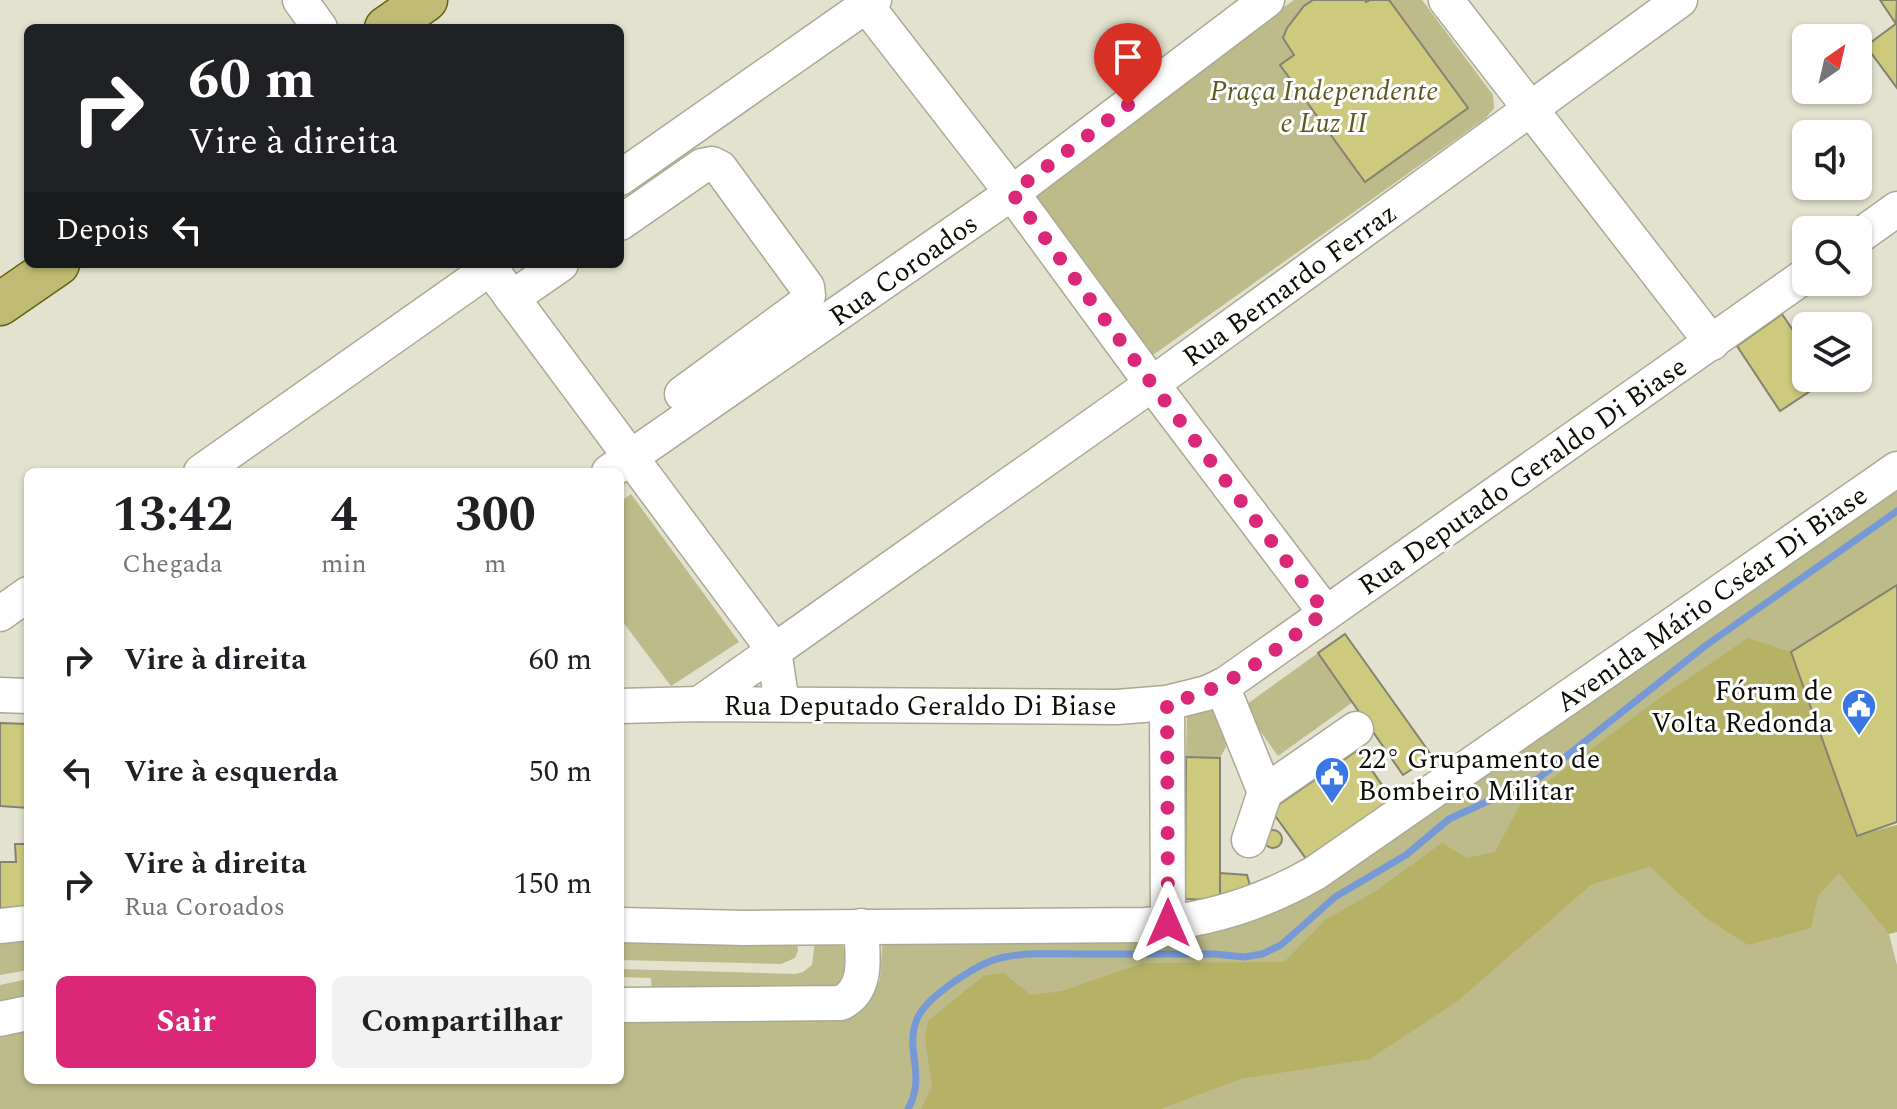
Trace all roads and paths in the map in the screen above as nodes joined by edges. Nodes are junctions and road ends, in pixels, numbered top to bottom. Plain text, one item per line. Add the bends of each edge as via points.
1 (300, 0) edge
2 (426, 0) edge
3 (1267, 0) edge
4 (1446, 0) edge
5 (1680, 0) edge
6 (867, 2) edge
7 (317, 24) edge
8 (392, 24) edge
9 (1531, 107) junction
10 (624, 175) edge
11 (1012, 193) junction
12 (1897, 209) edge
13 (624, 220) edge
14 (1872, 227) edge
15 (52, 268) edge
16 (487, 268) edge
17 (493, 268) edge
18 (555, 268) edge
19 (1792, 285) edge
20 (512, 298) junction
21 (0, 304) edge
22 (1712, 343) junction
23 (1152, 384) junction
24 (620, 456) edge
25 (207, 468) edge
26 (1897, 469) edge
27 (24, 597) edge
28 (1325, 612) junction
29 (0, 614) edge
30 (774, 650) junction
31 (1222, 686) junction
32 (0, 695) edge
33 (24, 696) edge
34 (1167, 703) junction
35 (699, 704) junction
36 (782, 704) junction
37 (624, 706) edge
38 (1356, 729) dead end
39 (1265, 792) junction
40 (1249, 840) dead end
41 (24, 923) edge
42 (1168, 923) junction
43 (624, 925) edge
44 (0, 926) edge
45 (861, 926) junction
46 (624, 1005) edge
47 (24, 1014) edge
48 (0, 1019) edge

1 - 7 street
2 - 8 main road
3 - 11 street, Rua Coroados
4 - 9 street
5 - 9 street, Rua Bernardo Ferraz
6 - 10 street
6 - 11 street
9 - 22 street
9 - 23 street, Rua Bernardo Ferraz
11 - 23 street
11 - 24 street, Rua Coroados
12 - 14 street
13 - 24 street via 712,164 807,287 808,296
15 - 21 main road
16 - 25 street
17 - 20 street
18 - 20 street
19 - 22 street, Rua Deputado Geraldo Di Biase
20 - 24 street
22 - 28 street, Rua Deputado Geraldo Di Biase
23 - 28 street
23 - 30 street, Rua Bernardo Ferraz
24 - 30 street
26 - 42 street, Avenida Mário Cséar Di Biase via 1315,873 1234,910
27 - 29 street
28 - 31 street, Rua Deputado Geraldo Di Biase
30 - 35 street, Rua Bernardo Ferraz
30 - 36 street
31 - 34 street, Rua Deputado Geraldo Di Biase
31 - 39 street
32 - 33 street
34 - 36 street, Rua Deputado Geraldo Di Biase
34 - 42 street
35 - 36 street, Rua Deputado Geraldo Di Biase
35 - 37 street, Rua Deputado Geraldo Di Biase
38 - 39 street
39 - 40 street
41 - 44 street
42 - 45 street, Avenida Mário Cséar Di Biase
43 - 45 street, Avenida Mário Cséar Di Biase
45 - 46 street via 860,983 841,1003
47 - 48 street

